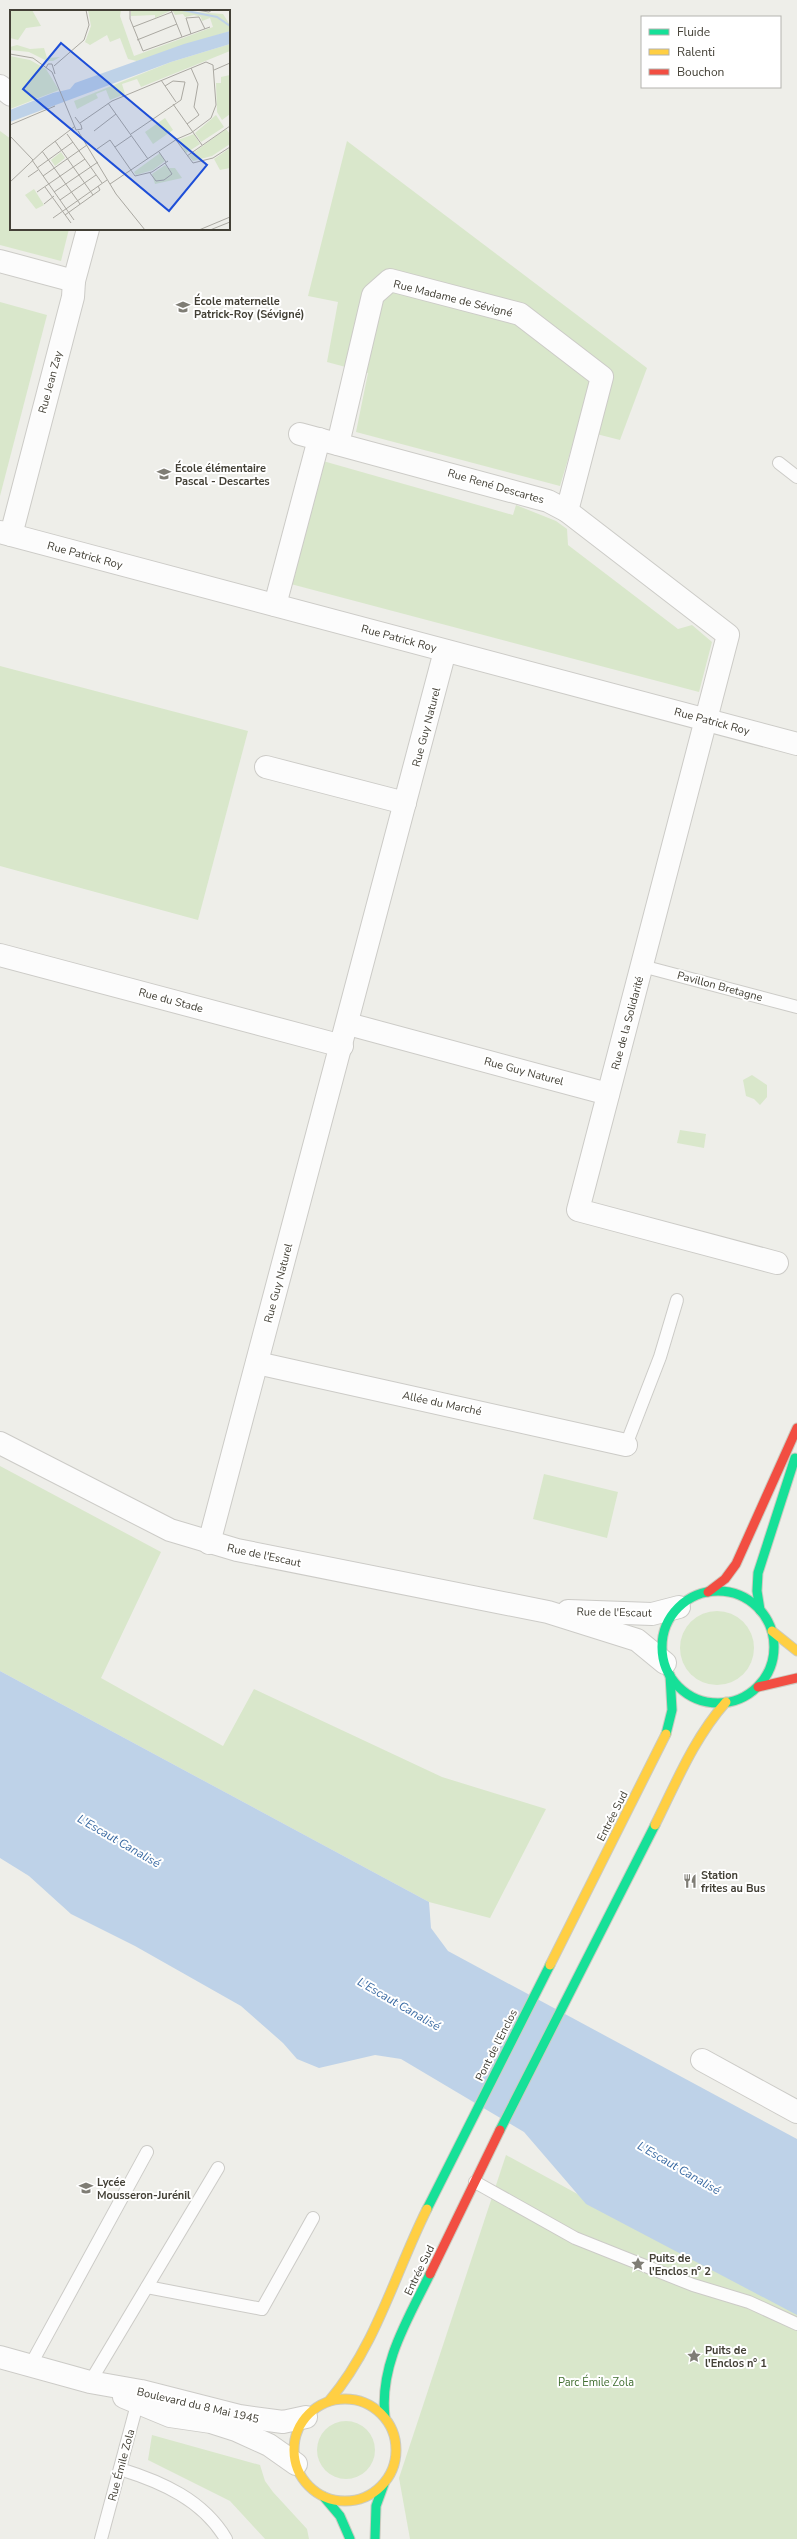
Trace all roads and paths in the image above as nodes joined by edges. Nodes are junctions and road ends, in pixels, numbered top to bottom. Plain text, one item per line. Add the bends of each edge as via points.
1 (0, 86) edge
2 (10, 94) edge
3 (88, 230) edge
4 (0, 261) edge
5 (74, 281) junction
6 (319, 439) junction
7 (779, 463) dead end
8 (797, 477) edge
9 (567, 511) junction
10 (5, 534) edge
11 (275, 605) junction
12 (728, 636) joint
13 (446, 651) junction
14 (706, 720) junction
15 (797, 744) edge
16 (266, 767) dead end
17 (405, 803) junction
18 (0, 955) edge
19 (642, 966) junction
20 (797, 1007) edge
21 (348, 1024) junction
22 (342, 1046) junction
23 (608, 1094) junction
24 (777, 1263) dead end
25 (677, 1300) dead end
26 (257, 1363) junction
27 (797, 1428) edge
28 (0, 1442) edge
29 (626, 1445) joint
30 (797, 1452) edge
31 (209, 1543) junction
32 (708, 1592) junction
33 (679, 1607) junction
34 (760, 1610) junction
35 (548, 1612) junction
36 (772, 1631) junction
37 (797, 1651) edge
38 (667, 1669) junction
39 (797, 1678) edge
40 (758, 1687) junction
41 (726, 1702) junction
42 (551, 1964) joint
43 (702, 2060) dead end
44 (797, 2112) edge
45 (463, 2138) joint
46 (147, 2152) dead end
47 (218, 2168) dead end
48 (475, 2182) junction
49 (313, 2218) dead end
50 (147, 2287) junction
51 (797, 2324) edge
52 (0, 2358) edge
53 (30, 2366) junction
54 (90, 2382) junction
55 (139, 2397) junction
56 (329, 2401) junction
57 (306, 2417) junction
58 (385, 2417) junction
59 (296, 2464) junction
60 (120, 2469) junction
61 (384, 2484) junction
62 (324, 2497) junction
63 (101, 2539) edge
64 (226, 2539) edge
65 (350, 2539) edge
66 (375, 2539) edge

1 - 2 street
3 - 5 street, Rue Jean Zay
4 - 5 street
5 - 10 street, Rue Jean Zay via 73,297
6 - 9 street, Rue René Descartes via 538,497
6 - 9 street, Rue Madame de Sévigné via 372,295 390,280 520,314 602,376
6 - 11 street
7 - 8 lane
9 - 12 street, Rue René Descartes
10 - 11 street, Rue Patrick Roy
11 - 13 street, Rue Patrick Roy
12 - 14 street, Rue de la Solidarité
13 - 14 street, Rue Patrick Roy
13 - 17 street, Rue Guy Naturel
14 - 15 street, Rue Patrick Roy
14 - 19 street, Rue de la Solidarité
16 - 17 street
17 - 21 street, Rue Guy Naturel
18 - 22 street, Rue du Stade
19 - 20 lane, Pavillon Bretagne
19 - 23 street, Rue de la Solidarité
21 - 22 street, Rue Guy Naturel
21 - 23 street, Rue Guy Naturel
22 - 26 street, Rue Guy Naturel
23 - 24 street, Rue de la Solidarité via 578,1210
25 - 29 lane via 660,1357
26 - 29 street, Allée du Marché
26 - 31 street, Rue Guy Naturel
27 - 32 main road via 736,1564 725,1579
28 - 31 street, Rue de l'Escaut via 170,1530
30 - 34 main road via 758,1573 756,1591
31 - 35 street, Rue de l'Escaut
32 - 33 main road
32 - 34 main road via 724,1591 737,1594
33 - 35 street, Rue de l'Escaut via 652,1614 600,1610
33 - 38 main road via 664,1633 662,1648
34 - 36 main road
35 - 38 street, Rue de l'Escaut via 637,1640
36 - 37 main road
36 - 40 main road via 772,1665
38 - 41 main road via 680,1688 694,1697 710,1702
38 - 42 main road, Entrée Sud via 673,1707 667,1733
39 - 40 main road
40 - 41 main road via 746,1695
41 - 48 main road, Entrée Sud via 710,1720 693,1749
42 - 45 main road, Pont de l'Enclos
43 - 44 street
45 - 56 main road, Entrée Sud via 409,2248 366,2346 347,2380
46 - 53 lane
47 - 50 lane
48 - 51 lane via 575,2238 693,2285 749,2302
48 - 58 main road, Entrée Sud via 390,2359 382,2390
49 - 50 lane via 262,2309
50 - 54 lane
52 - 53 street, Boulevard du 8 Mai 1945
53 - 54 street, Boulevard du 8 Mai 1945
54 - 55 street, Boulevard du 8 Mai 1945
55 - 57 street, Boulevard du 8 Mai 1945 via 263,2420 283,2422
55 - 59 street, Boulevard du 8 Mai 1945 via 170,2416 211,2422 236,2430 269,2445
55 - 60 lane, Rue Émile Zola
56 - 57 main road via 316,2407
56 - 58 main road via 344,2398 359,2400 374,2407
57 - 59 main road via 296,2436
58 - 61 main road via 393,2431 396,2447 395,2462
59 - 62 main road via 306,2484
60 - 63 lane, Rue Émile Zola
60 - 64 lane via 153,2480 185,2497 207,2513
61 - 62 main road via 360,2499 345,2501
61 - 66 main road via 375,2512
62 - 65 main road via 340,2516

